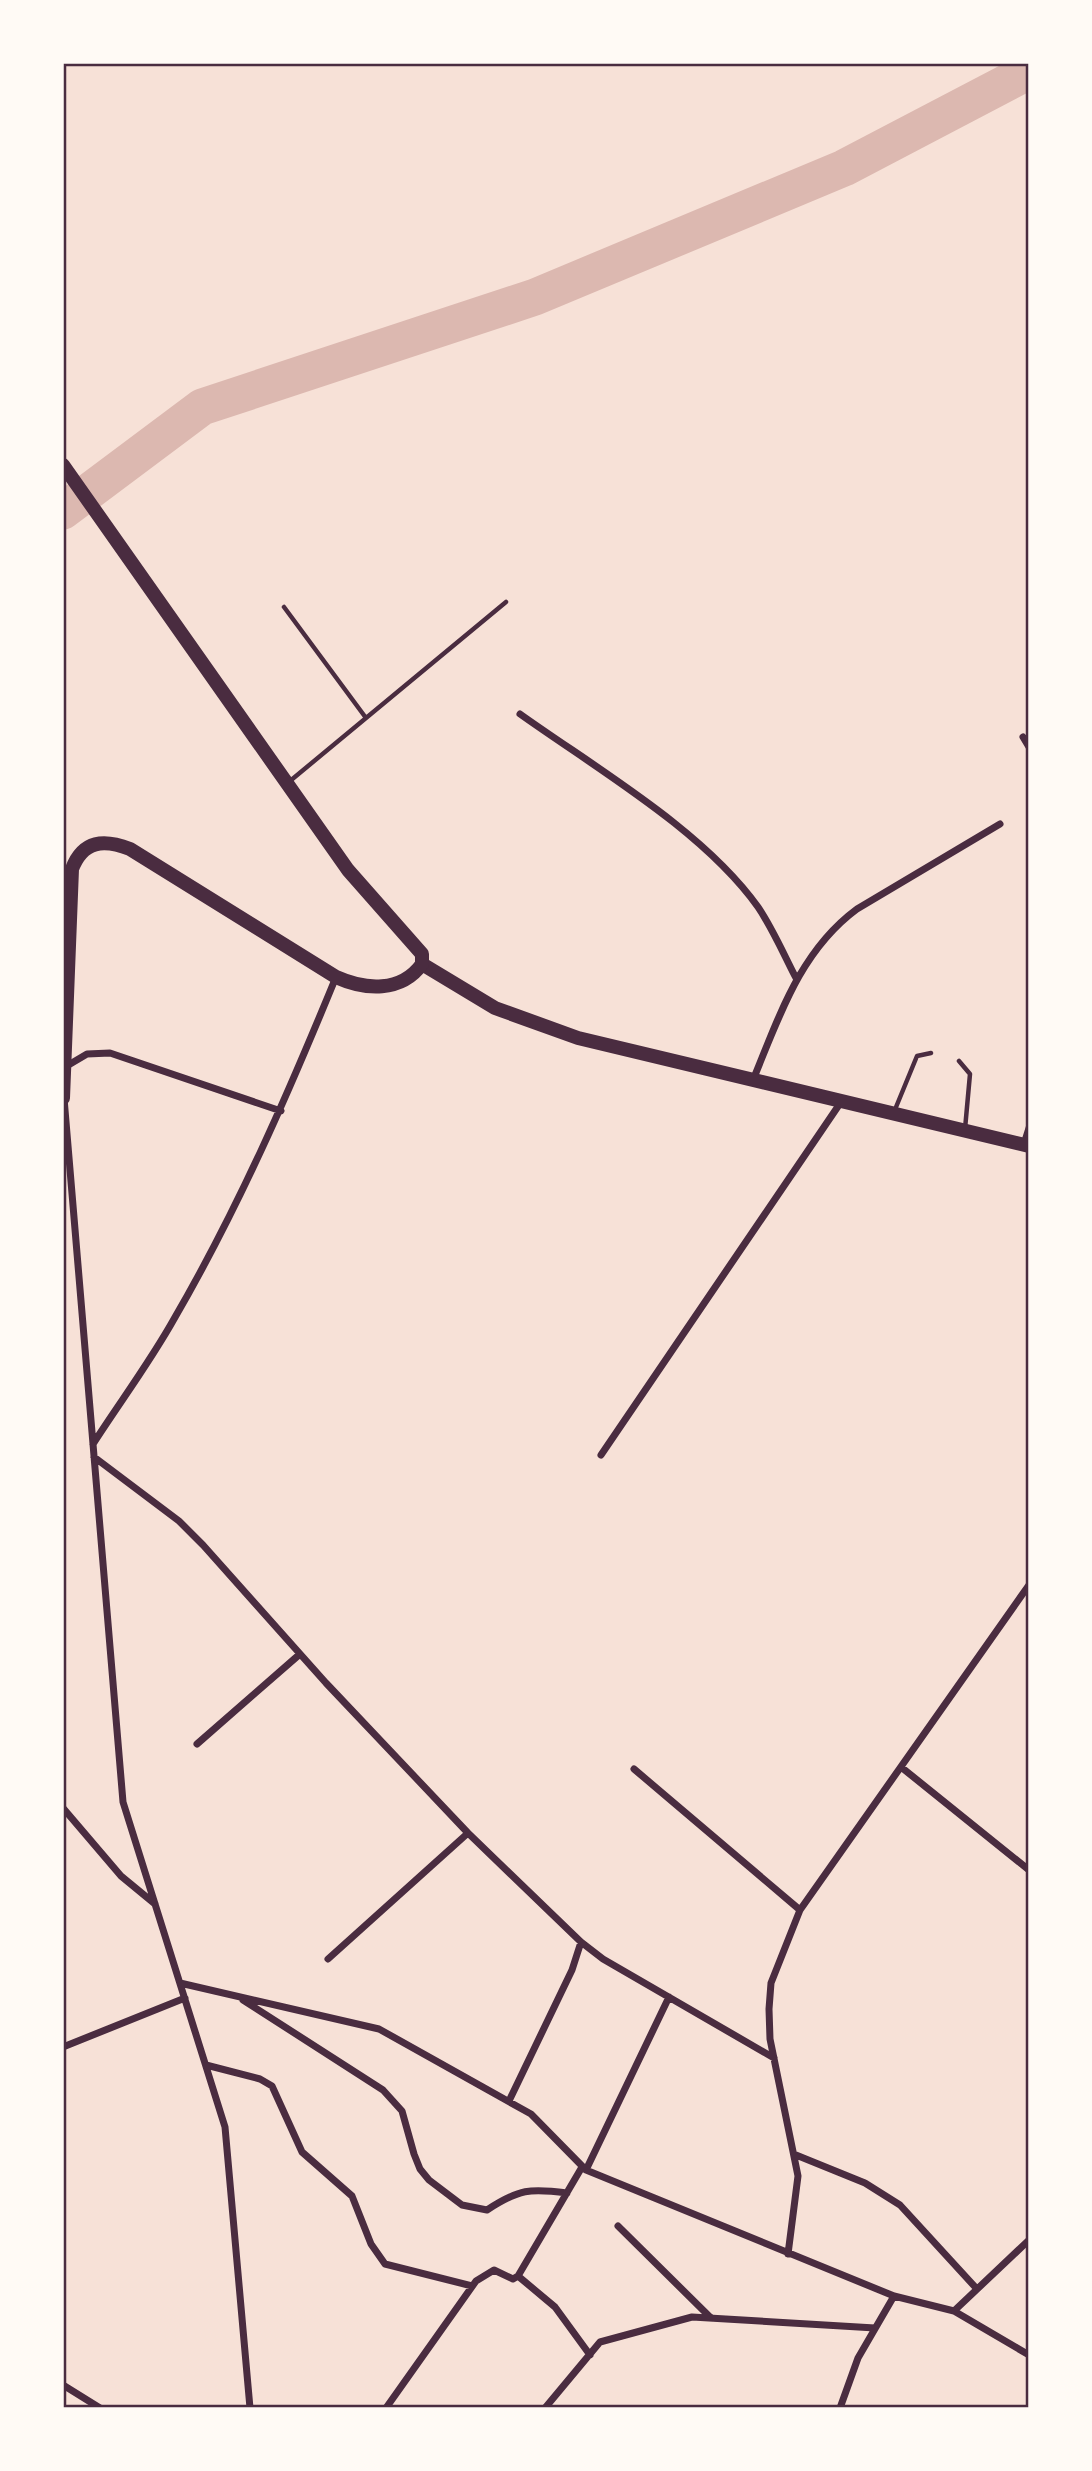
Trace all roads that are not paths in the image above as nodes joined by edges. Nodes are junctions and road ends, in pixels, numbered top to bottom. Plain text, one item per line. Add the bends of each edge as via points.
1 (63, 465) edge
2 (506, 602) dead end
3 (284, 607) dead end
4 (520, 714) dead end
5 (366, 718) junction
6 (1023, 737) dead end
7 (1029, 747) edge
8 (286, 784) junction
9 (1000, 824) dead end
10 (422, 964) junction
11 (336, 977) junction
12 (796, 978) junction
13 (931, 1053) dead end
14 (960, 1061) dead end
15 (65, 1067) junction
16 (753, 1080) junction
17 (63, 1097) edge
18 (841, 1102) junction
19 (281, 1111) junction
20 (894, 1113) junction
21 (1029, 1124) edge
22 (964, 1130) junction
23 (1026, 1145) edge
24 (93, 1444) junction
25 (601, 1455) dead end
26 (94, 1457) junction
27 (1029, 1586) edge
28 (300, 1654) junction
29 (197, 1744) dead end
30 (901, 1767) junction
31 (634, 1769) dead end
32 (63, 1808) edge
33 (468, 1833) junction
34 (1029, 1870) edge
35 (155, 1904) junction
36 (800, 1910) junction
37 (581, 1942) junction
38 (328, 1959) dead end
39 (180, 1983) junction
40 (237, 1996) junction
41 (669, 1997) junction
42 (185, 1998) junction
43 (63, 2047) edge
44 (774, 2058) junction
45 (206, 2065) junction
46 (509, 2101) junction
47 (796, 2155) junction
48 (584, 2169) junction
49 (567, 2193) junction
50 (618, 2226) dead end
51 (1029, 2240) edge
52 (788, 2254) junction
53 (518, 2276) junction
54 (472, 2286) junction
55 (977, 2289) junction
56 (894, 2296) junction
57 (954, 2311) junction
58 (711, 2318) junction
59 (875, 2328) junction
60 (590, 2355) junction
61 (1029, 2355) edge
62 (63, 2385) edge
63 (100, 2408) edge
64 (250, 2408) edge
65 (386, 2408) edge
66 (545, 2408) edge
67 (839, 2408) edge

1 - 8 main road
2 - 5 lane
3 - 5 lane
4 - 12 street via 714,859 759,909
5 - 8 lane
6 - 7 street
8 - 10 main road via 348,870 422,954
9 - 12 street via 857,909 813,953
10 - 11 main road via 409,979 383,987 352,984
10 - 16 main road via 495,1008 579,1038
11 - 15 main road via 130,849 99,842 76,857 72,869
11 - 19 street
12 - 16 street
13 - 20 lane via 917,1056
14 - 22 lane via 970,1074
15 - 17 main road
15 - 19 street via 86,1054 110,1053
16 - 18 main road
17 - 24 street
18 - 20 main road
18 - 25 street
19 - 24 street via 173,1321
20 - 22 main road
21 - 23 lane
22 - 23 main road
24 - 26 street
26 - 28 street via 179,1521
26 - 35 street via 123,1802
27 - 30 street
28 - 29 street
28 - 33 street
30 - 34 street
30 - 36 street
31 - 36 street
32 - 35 street via 127,1882
33 - 37 street
33 - 38 street
35 - 39 street
36 - 44 street via 771,1983
37 - 41 street
37 - 46 street
39 - 40 street
39 - 42 street
40 - 46 street via 379,2029
40 - 49 street via 383,2090 402,2111 419,2169 462,2205 487,2210 518,2191
41 - 44 street
41 - 48 street
42 - 43 street
42 - 45 street
44 - 47 street
45 - 54 street via 272,2086 302,2151 352,2196 371,2244 385,2264
45 - 64 street via 225,2127
46 - 48 street via 531,2114
47 - 52 street via 797,2197
47 - 55 street via 894,2200
48 - 49 street
48 - 52 street
49 - 53 street
50 - 58 street
51 - 55 street
52 - 56 street
53 - 54 street via 513,2280 494,2270
53 - 60 street via 555,2308
54 - 65 street
55 - 57 street
56 - 57 street
56 - 59 street
57 - 61 street
58 - 59 street
58 - 60 street via 692,2317 600,2342
59 - 67 street
60 - 66 street
62 - 63 street

